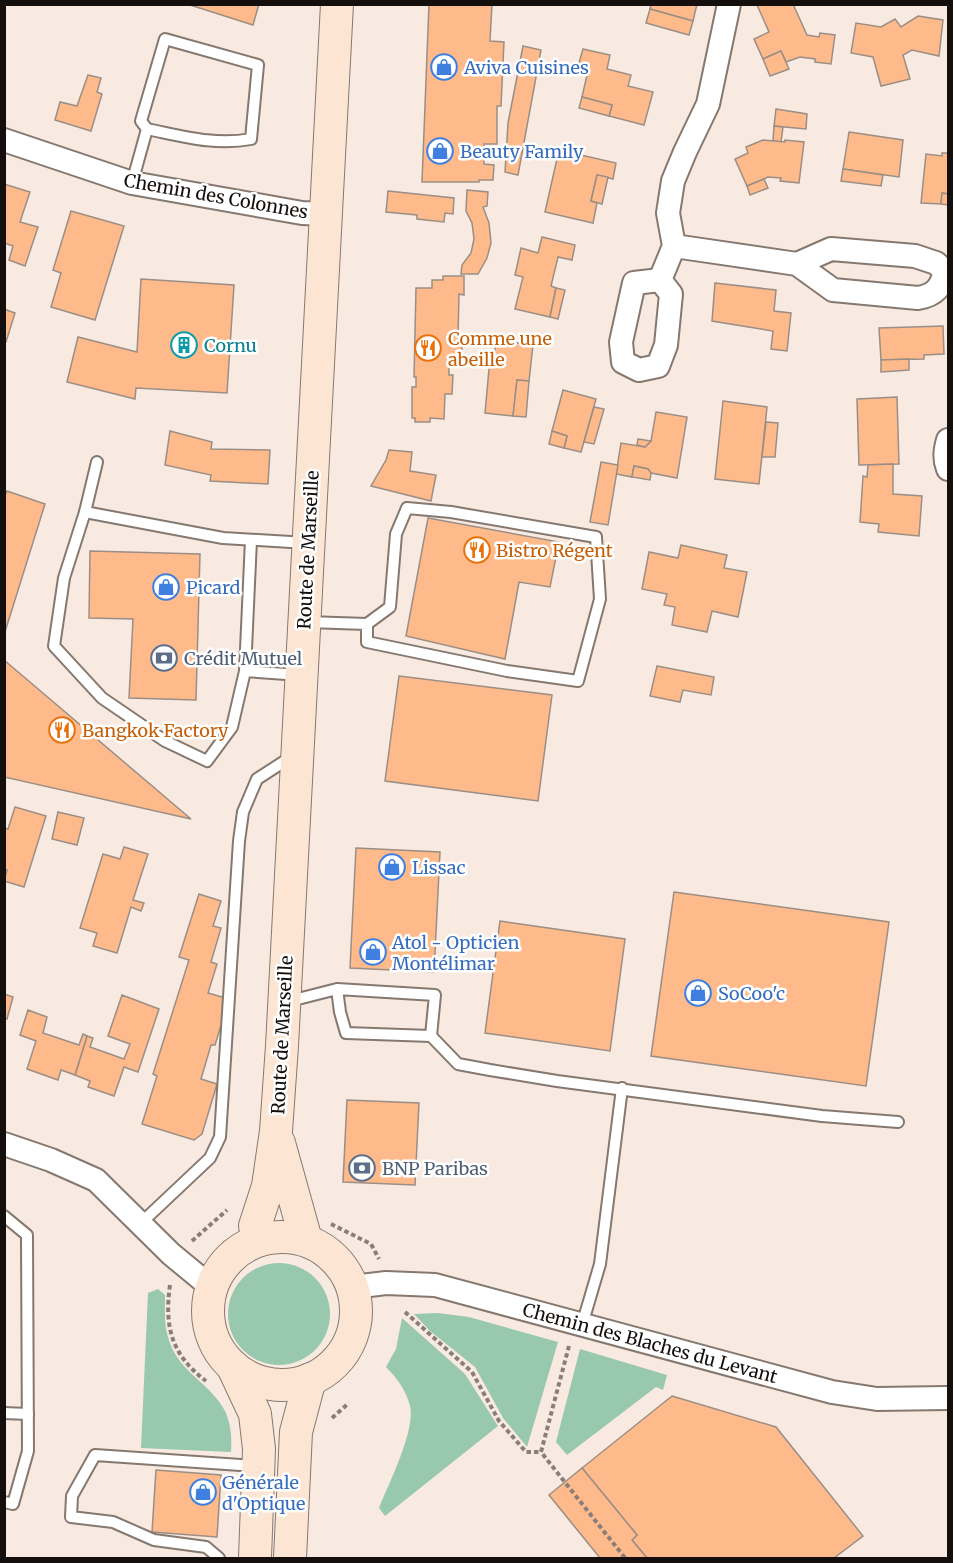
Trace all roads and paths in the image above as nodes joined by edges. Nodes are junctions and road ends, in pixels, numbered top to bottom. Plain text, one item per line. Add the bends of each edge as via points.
1 (337, 4) edge
2 (729, 4) edge
3 (147, 129) junction
4 (4, 140) edge
5 (132, 183) junction
6 (326, 214) junction
7 (675, 246) junction
8 (797, 264) junction
9 (947, 271) edge
10 (660, 280) dead end
11 (948, 440) edge
12 (97, 462) dead end
13 (948, 469) edge
14 (85, 512) junction
15 (251, 540) junction
16 (308, 543) junction
17 (303, 622) junction
18 (367, 624) junction
19 (245, 671) junction
20 (301, 675) junction
21 (296, 754) junction
22 (338, 989) junction
23 (285, 1002) junction
24 (431, 1036) junction
25 (622, 1088) junction
26 (898, 1122) dead end
27 (276, 1131) junction
28 (4, 1144) edge
29 (232, 1206) dead end
30 (4, 1216) edge
31 (140, 1224) junction
32 (318, 1231) junction
33 (259, 1240) junction
34 (191, 1241) dead end
35 (381, 1262) dead end
36 (170, 1285) dead end
37 (211, 1287) junction
38 (353, 1287) junction
39 (405, 1312) dead end
40 (582, 1326) junction
41 (569, 1345) dead end
42 (222, 1377) junction
43 (310, 1379) junction
44 (948, 1398) edge
45 (4, 1413) edge
46 (28, 1414) junction
47 (541, 1452) junction
48 (259, 1466) junction
49 (4, 1502) edge
50 (219, 1558) edge
51 (255, 1558) edge
52 (290, 1558) edge
53 (625, 1558) edge

1 - 6 main road, Route de Marseille
2 - 7 street via 708,104 674,181 668,213
3 - 3 lane via 210,142 251,139 258,65 165,39 141,121
3 - 5 lane
4 - 5 street, Chemin des Colonnes
5 - 6 street, Chemin des Colonnes
6 - 16 main road, Route de Marseille
7 - 8 street
7 - 10 street
8 - 9 street via 831,249 915,256
8 - 9 street via 833,290 918,298 936,291
11 - 13 street
12 - 14 lane
14 - 15 lane
14 - 19 lane via 64,578 54,646 102,699 165,741 207,761 232,726
15 - 16 lane
15 - 19 lane
16 - 17 main road, Route de Marseille
17 - 18 lane
17 - 20 main road, Route de Marseille
18 - 18 lane via 390,608 396,534 407,507 596,537 600,598 578,681 507,671 367,642
19 - 20 lane
20 - 21 main road, Route de Marseille
21 - 23 main road, Route de Marseille
21 - 31 lane via 257,779 243,812 220,1137 210,1158
22 - 23 lane
22 - 24 lane via 346,1033
22 - 24 lane via 435,995
23 - 27 main road, Route de Marseille
24 - 25 lane via 458,1064
25 - 26 lane via 822,1116
25 - 40 lane via 600,1264
27 - 32 main road
27 - 33 main road, Route de Marseille via 268,1186 255,1226
28 - 31 street via 96,1180
29 - 34 path
30 - 46 lane via 27,1235
31 - 37 street
32 - 33 main road
32 - 35 path via 371,1244
32 - 38 main road via 326,1251 342,1267
33 - 37 main road via 238,1250
36 - 42 path via 168,1319 174,1344 186,1363
37 - 42 main road via 207,1309
38 - 40 street, Chemin des Blaches du Levant via 386,1283 435,1285
38 - 43 main road via 355,1325 349,1343 336,1362
39 - 47 path via 472,1372 499,1421 526,1452
40 - 44 street, Chemin des Blaches du Levant via 832,1392 877,1399
41 - 47 path
42 - 43 main road via 274,1385
42 - 48 main road via 255,1414
43 - 52 main road via 296,1432
45 - 46 lane
46 - 49 lane via 28,1451 13,1504
47 - 53 path
48 - 50 lane via 95,1455 72,1496 71,1517 113,1522 154,1540 206,1547
48 - 51 main road

